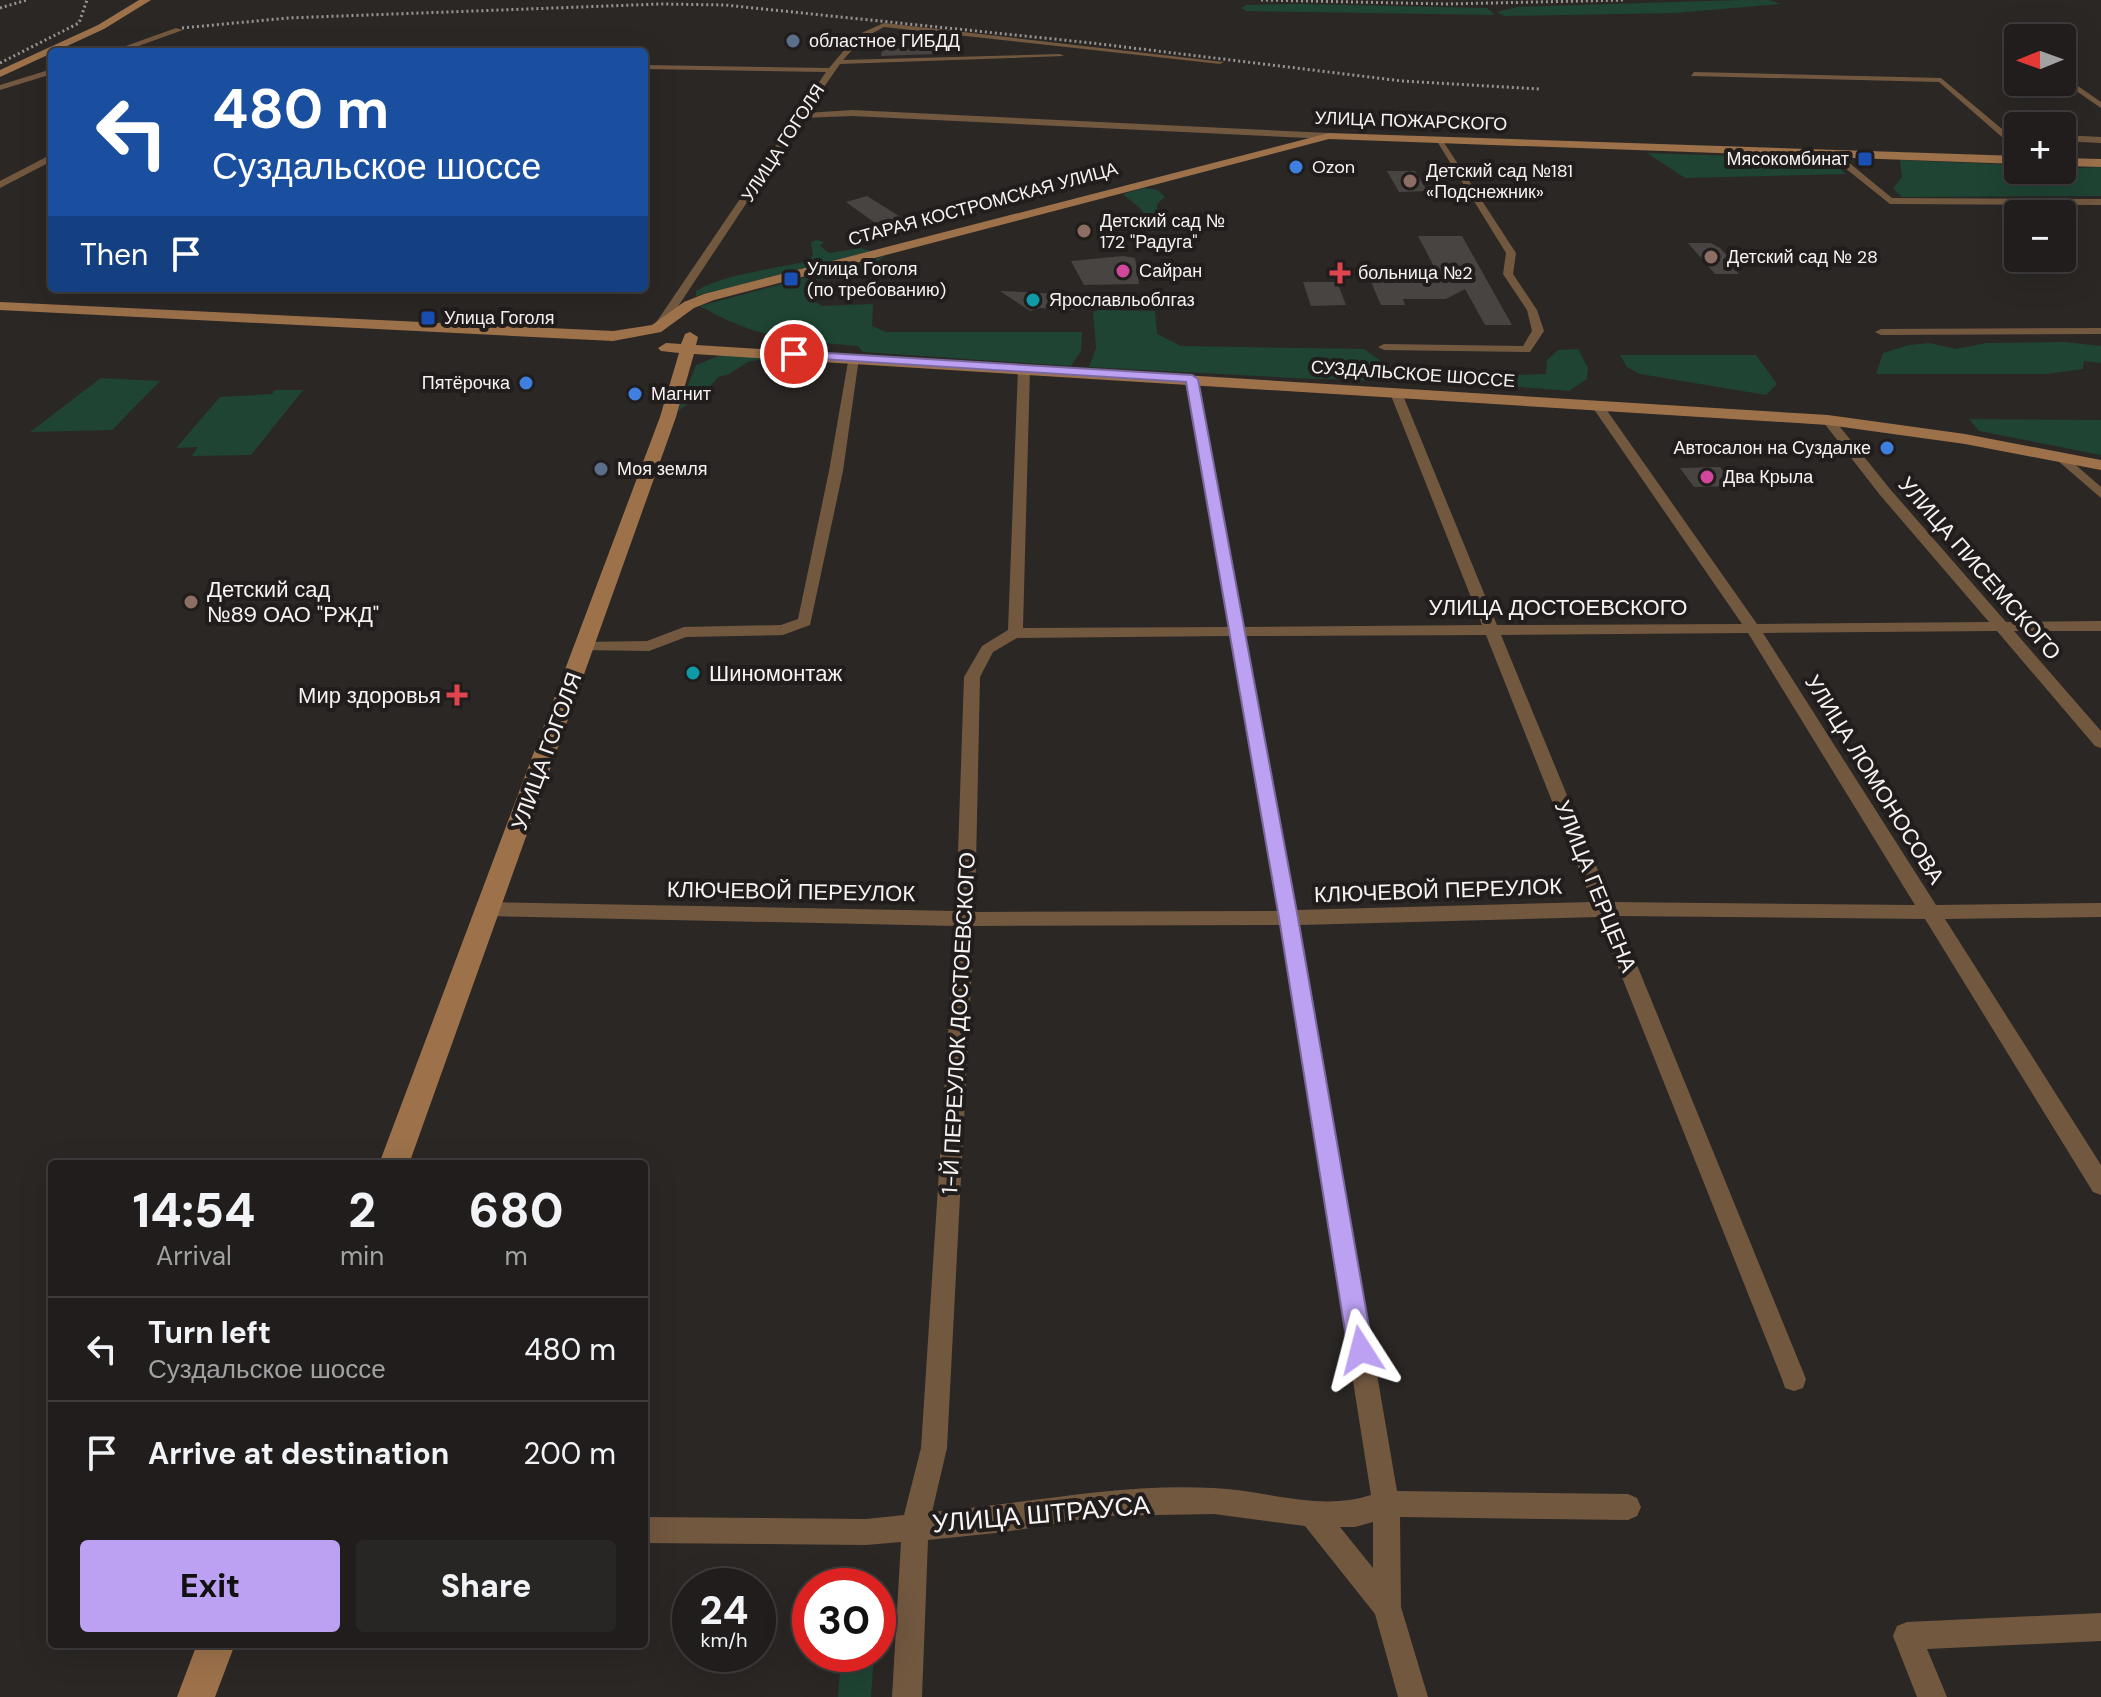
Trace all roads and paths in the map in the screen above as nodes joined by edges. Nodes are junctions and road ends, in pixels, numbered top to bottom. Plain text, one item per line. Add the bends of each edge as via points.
1 (146, 0) edge
2 (157, 0) edge
3 (179, 30) dead end
4 (58, 48) edge
5 (70, 48) edge
6 (127, 48) edge
7 (48, 53) edge
8 (1060, 56) dead end
9 (48, 58) edge
10 (1220, 62) dead end
11 (834, 66) junction
12 (648, 67) edge
13 (48, 72) edge
14 (1694, 74) dead end
15 (0, 76) edge
16 (2076, 87) edge
17 (0, 88) edge
18 (2101, 106) edge
19 (803, 116) junction
20 (2004, 134) edge
21 (1329, 136) junction
22 (2076, 139) edge
23 (1438, 140) junction
24 (2101, 140) edge
25 (1833, 154) junction
26 (48, 159) edge
27 (2004, 160) edge
28 (2076, 162) edge
29 (2101, 163) edge
30 (0, 185) edge
31 (2101, 202) edge
32 (0, 306) edge
33 (675, 308) junction
34 (655, 329) junction
35 (2101, 331) edge
36 (1881, 332) dead end
37 (580, 336) junction
38 (687, 338) junction
39 (1384, 347) dead end
40 (660, 348) junction
41 (719, 350) junction
42 (853, 358) junction
43 (684, 368) junction
44 (1024, 369) junction
45 (1192, 379) junction
46 (1396, 393) junction
47 (1597, 405) junction
48 (1828, 420) junction
49 (2062, 457) junction
50 (2101, 465) edge
51 (2101, 494) edge
52 (1999, 625) junction
53 (2101, 626) edge
54 (1490, 629) junction
55 (1753, 629) junction
56 (1015, 633) junction
57 (1235, 634) junction
58 (584, 647) junction
59 (2101, 742) edge
60 (488, 909) junction
61 (1606, 909) junction
62 (2101, 910) edge
63 (1933, 912) junction
64 (1289, 918) junction
65 (965, 919) junction
66 (395, 1160) edge
67 (2101, 1185) edge
68 (1794, 1379) dead end
69 (1386, 1504) junction
70 (1628, 1507) dead end
71 (1312, 1514) junction
72 (915, 1526) junction
73 (648, 1530) edge
74 (1387, 1607) junction
75 (2101, 1627) edge
76 (214, 1648) edge
77 (196, 1697) edge
78 (907, 1697) edge
79 (1413, 1697) edge
80 (1932, 1697) edge

1 - 4 main road
2 - 5 main road
3 - 6 street
7 - 15 main road
8 - 11 street
9 - 15 main road
10 - 11 street, УЛИЦА ГОГОЛЯ via 884,25 859,34
11 - 12 street
11 - 19 street, УЛИЦА ГОГОЛЯ
13 - 17 street
14 - 20 street via 1941,80
16 - 18 street
19 - 21 street, УЛИЦА ПОЖАРСКОГО via 893,115
19 - 33 street, УЛИЦА ГОГОЛЯ
21 - 23 main road, УЛИЦА ПОЖАРСКОГО
21 - 33 main road, СТАРАЯ КОСТРОМСКАЯ УЛИЦА
22 - 24 street
23 - 25 main road, УЛИЦА ПОЖАРСКОГО
23 - 39 street via 1511,253 1508,274 1532,310 1538,331 1526,350
25 - 27 main road, УЛИЦА ПОЖАРСКОГО
25 - 31 street via 1890,201
26 - 30 street
28 - 29 main road
32 - 37 main road, СУЗДАЛЬСКОЕ ШОССЕ
33 - 34 main road, СТАРАЯ КОСТРОМСКАЯ УЛИЦА
33 - 38 main road
34 - 37 main road, СУЗДАЛЬСКОЕ ШОССЕ
34 - 38 main road, СУЗДАЛЬСКОЕ ШОССЕ via 671,327
34 - 40 main road via 643,340
35 - 36 street
37 - 40 main road, СУЗДАЛЬСКОЕ ШОССЕ
38 - 40 main road, СУЗДАЛЬСКОЕ ШОССЕ
38 - 41 main road, СУЗДАЛЬСКОЕ ШОССЕ
38 - 43 main road, УЛИЦА ГОГОЛЯ
40 - 43 main road via 678,356
41 - 42 main road, СУЗДАЛЬСКОЕ ШОССЕ
41 - 43 main road via 695,356
42 - 44 main road, СУЗДАЛЬСКОЕ ШОССЕ
42 - 58 street via 807,617 799,626 684,632 649,646
43 - 58 main road, УЛИЦА ГОГОЛЯ
44 - 45 main road, СУЗДАЛЬСКОЕ ШОССЕ
44 - 56 street
45 - 46 main road, СУЗДАЛЬСКОЕ ШОССЕ
45 - 57 street
46 - 47 main road, СУЗДАЛЬСКОЕ ШОССЕ
46 - 54 street, УЛИЦА ГЕРЦЕНА
47 - 48 main road, СУЗДАЛЬСКОЕ ШОССЕ
47 - 55 street, УЛИЦА ЛОМОНОСОВА
48 - 49 main road, СУЗДАЛЬСКОЕ ШОССЕ
48 - 52 street, УЛИЦА ПИСЕМСКОГО
49 - 50 main road, СУЗДАЛЬСКОЕ ШОССЕ
49 - 51 street
52 - 53 street, УЛИЦА ДОСТОЕВСКОГО
52 - 55 street, УЛИЦА ДОСТОЕВСКОГО
52 - 59 street, УЛИЦА ПИСЕМСКОГО
54 - 55 street, УЛИЦА ДОСТОЕВСКОГО
54 - 57 street, УЛИЦА ДОСТОЕВСКОГО
54 - 61 street, УЛИЦА ГЕРЦЕНА
55 - 63 street, УЛИЦА ЛОМОНОСОВА
56 - 57 street, УЛИЦА ДОСТОЕВСКОГО
56 - 65 street, 1-Й ПЕРЕУЛОК ДОСТОЕВСКОГО via 980,654 972,677
57 - 64 street
58 - 60 main road, УЛИЦА ГОГОЛЯ
60 - 65 street, КЛЮЧЕВОЙ ПЕРЕУЛОК
60 - 66 main road, УЛИЦА ГОГОЛЯ
61 - 63 street, КЛЮЧЕВОЙ ПЕРЕУЛОК
61 - 64 street, КЛЮЧЕВОЙ ПЕРЕУЛОК
61 - 68 street, УЛИЦА ГЕРЦЕНА
62 - 63 street, КЛЮЧЕВОЙ ПЕРЕУЛОК
63 - 67 street, УЛИЦА ЛОМОНОСОВА
64 - 65 street, КЛЮЧЕВОЙ ПЕРЕУЛОК
64 - 69 street
65 - 72 street, 1-Й ПЕРЕУЛОК ДОСТОЕВСКОГО via 934,1448
69 - 70 street, УЛИЦА ШТРАУСА
69 - 71 street, УЛИЦА ШТРАУСА via 1355,1514
69 - 74 street
71 - 72 street, УЛИЦА ШТРАУСА via 1214,1501 1101,1503 1005,1519
71 - 74 street
72 - 73 street, УЛИЦА ШТРАУСА via 866,1532
72 - 78 street, 1-Й ПЕРЕУЛОК ДОСТОЕВСКОГО
74 - 79 street
75 - 80 street via 1907,1636
76 - 77 main road

